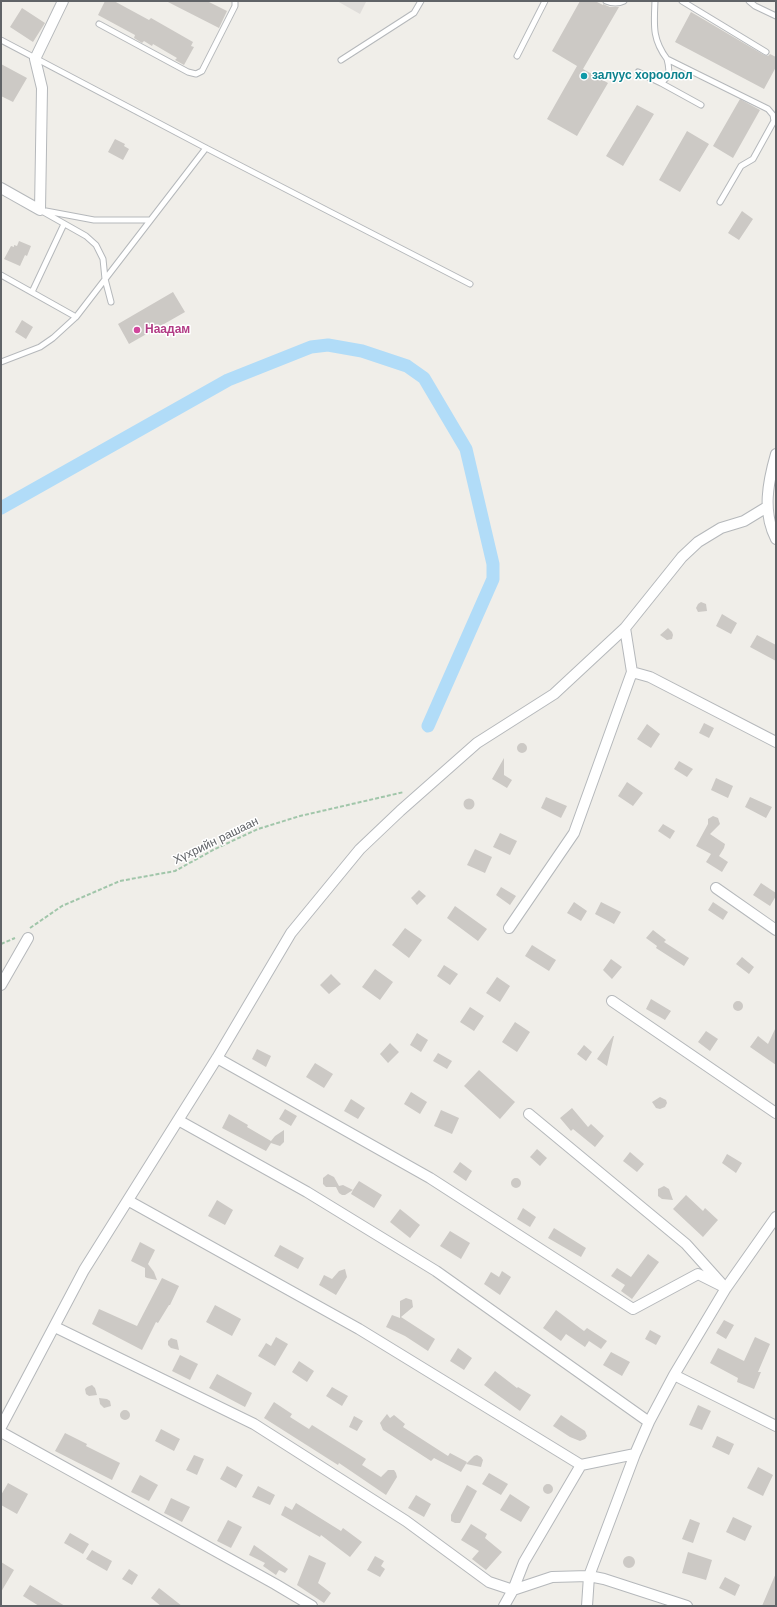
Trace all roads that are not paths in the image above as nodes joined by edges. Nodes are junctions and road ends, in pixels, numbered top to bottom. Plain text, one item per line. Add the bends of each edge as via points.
1 (63, 1) edge
2 (235, 1) edge
3 (421, 1) edge
4 (545, 1) edge
5 (606, 1) edge
6 (624, 1) edge
7 (655, 1) edge
8 (682, 1) edge
9 (749, 1) edge
10 (776, 16) edge
11 (99, 24) dead end
12 (1, 40) edge
13 (766, 52) dead end
14 (517, 56) dead end
15 (35, 59) junction
16 (667, 59) junction
17 (341, 60) dead end
18 (638, 72) dead end
19 (661, 83) junction
20 (701, 105) dead end
21 (206, 148) junction
22 (1, 188) edge
23 (720, 202) dead end
24 (40, 210) junction
25 (150, 220) junction
26 (64, 224) junction
27 (1, 275) edge
28 (105, 279) junction
29 (470, 284) dead end
30 (32, 292) junction
31 (111, 302) dead end
32 (76, 317) junction
33 (1, 362) edge
34 (776, 454) edge
35 (767, 507) junction
36 (776, 539) edge
37 (625, 628) junction
38 (632, 672) junction
39 (776, 742) edge
40 (716, 888) dead end
41 (509, 928) dead end
42 (776, 930) edge
43 (24, 935) road end
44 (1, 985) edge
45 (612, 1001) dead end
46 (217, 1058) junction
47 (776, 1113) edge
48 (528, 1114) dead end
49 (178, 1120) junction
50 (129, 1201) junction
51 (776, 1217) edge
52 (726, 1288) junction
53 (55, 1328) junction
54 (674, 1375) junction
55 (649, 1422) junction
56 (776, 1426) edge
57 (1, 1427) edge
58 (1, 1432) edge
59 (635, 1454) junction
60 (581, 1465) junction
61 (589, 1576) junction
62 (513, 1590) junction
63 (312, 1606) edge
64 (504, 1606) edge
65 (587, 1606) edge
66 (687, 1606) edge

1 - 15 street
2 - 11 lane via 235,6 202,71 196,74
3 - 17 lane via 414,13
4 - 14 lane
5 - 6 lane
7 - 16 lane via 655,37
8 - 13 lane
9 - 10 lane
12 - 15 lane
15 - 21 lane
15 - 24 street via 42,88
16 - 19 lane via 670,71 667,79
16 - 23 lane via 768,109 772,115 774,121 753,159 741,166
18 - 19 lane
19 - 20 lane
21 - 25 lane
21 - 29 lane
22 - 24 street
24 - 25 lane via 94,220
24 - 26 lane
25 - 28 lane
26 - 28 lane via 86,236 96,245 103,259
26 - 30 lane
27 - 30 lane
28 - 31 lane
28 - 32 lane
30 - 32 lane
32 - 33 lane via 40,347
34 - 35 street via 769,483
35 - 36 street
35 - 37 street via 744,521 721,528 698,542 682,557
37 - 38 street
37 - 46 street via 554,694 477,743 360,849 291,933
38 - 39 street via 650,677
38 - 41 street via 574,833
40 - 42 street
43 - 44 street
45 - 47 street
46 - 49 street
46 - 52 street via 430,1178 633,1309 698,1274
48 - 52 street via 686,1244
49 - 50 street
49 - 55 street via 307,1192 436,1271
50 - 53 street via 84,1270
50 - 60 street via 359,1329
51 - 52 street
52 - 54 street
53 - 57 street
53 - 62 street via 254,1424 406,1521 489,1582
54 - 55 street
54 - 56 street
55 - 59 street
58 - 63 street
59 - 60 street
59 - 61 street
60 - 62 street via 524,1562
61 - 62 street via 552,1577
61 - 65 street
61 - 66 street
62 - 64 street

